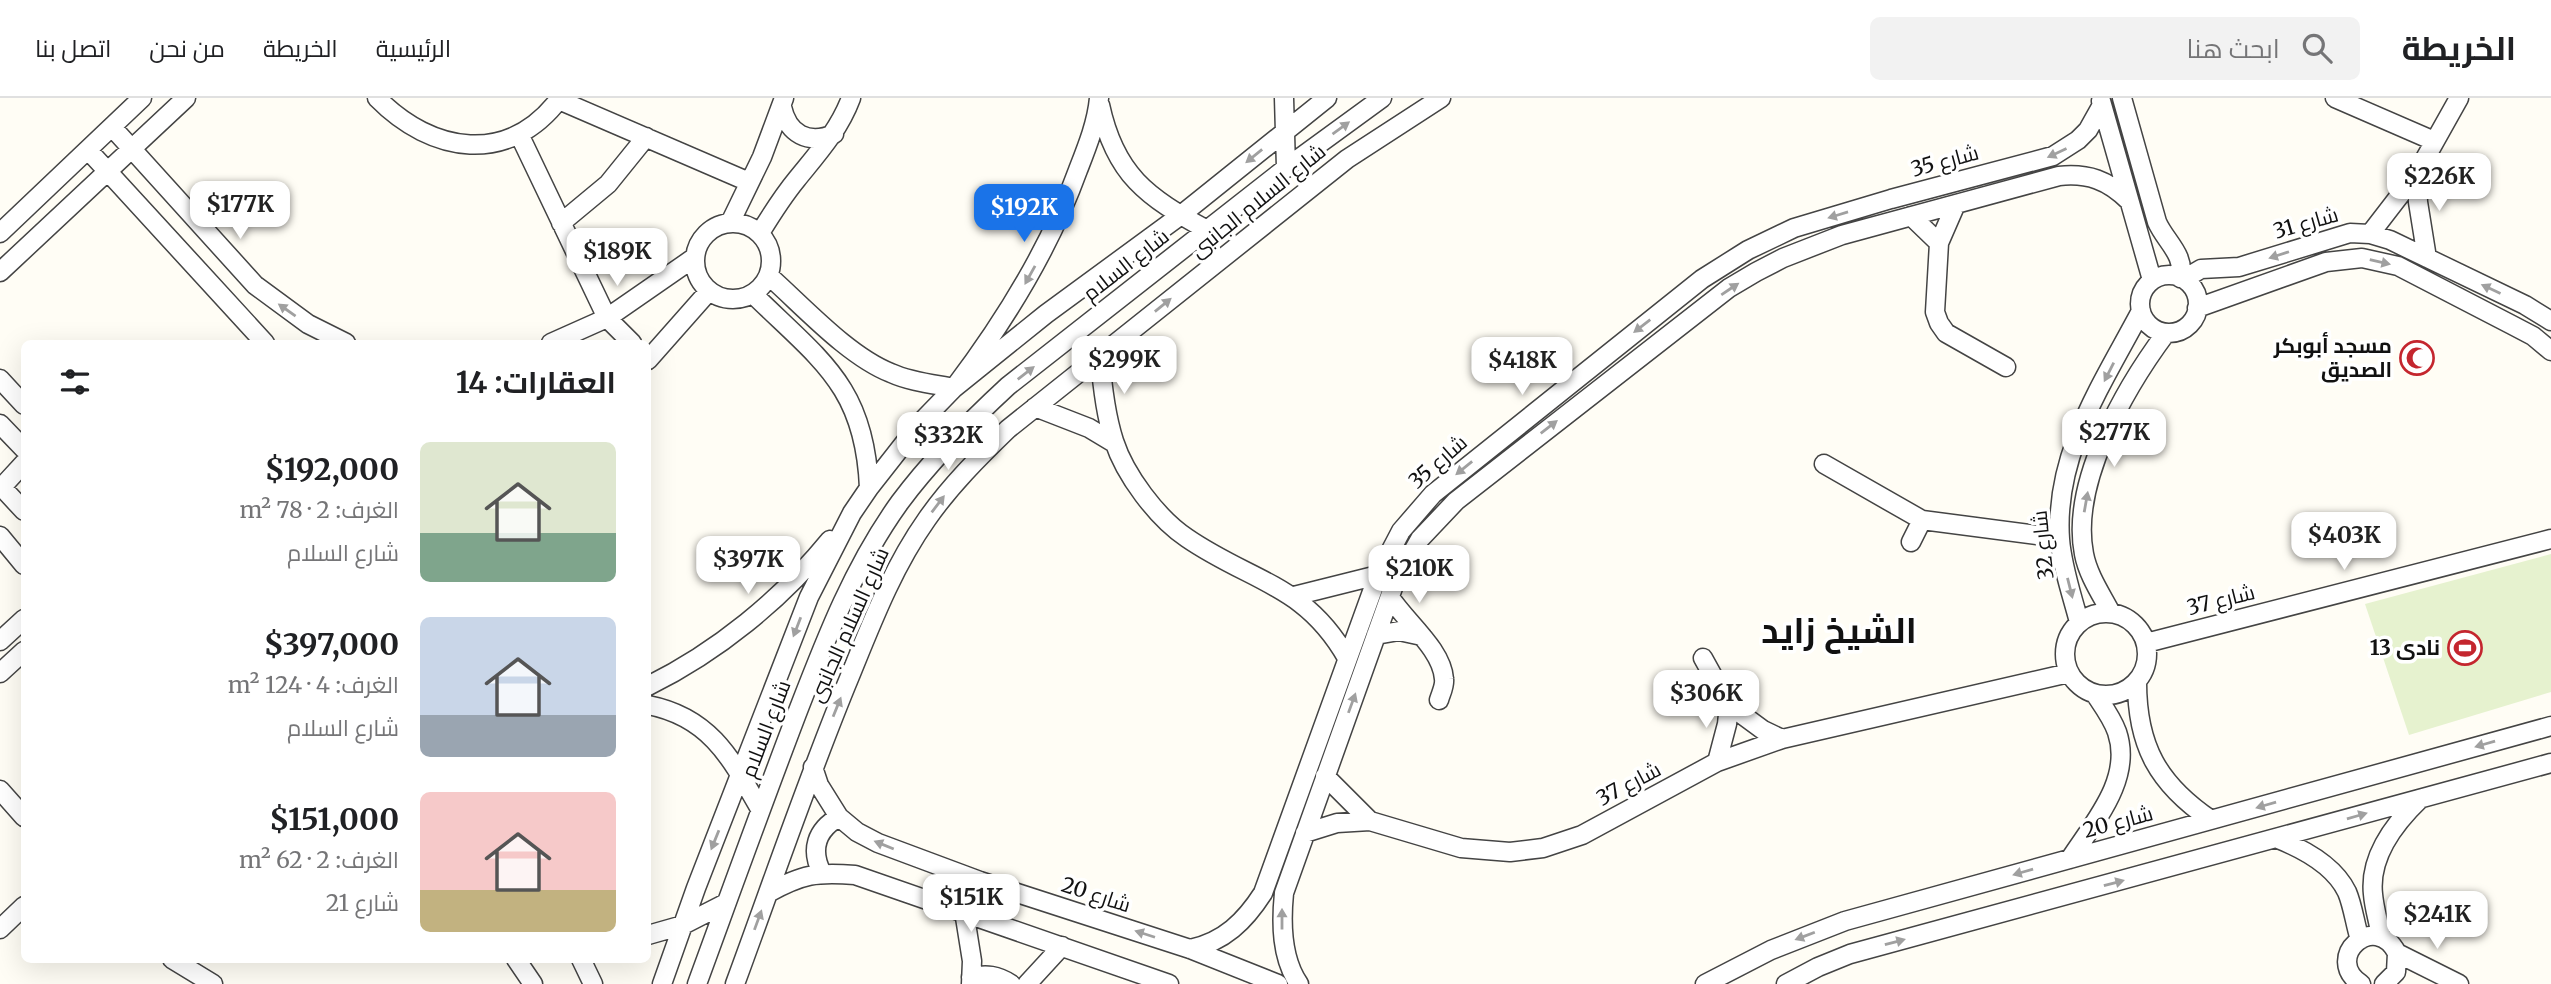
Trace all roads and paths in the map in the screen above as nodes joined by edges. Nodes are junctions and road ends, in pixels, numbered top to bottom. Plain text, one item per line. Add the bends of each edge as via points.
1 (142, 98) edge
2 (186, 98) edge
3 (377, 98) edge
4 (851, 98) edge
5 (1284, 98) edge
6 (1327, 98) edge
7 (1382, 98) edge
8 (1441, 98) edge
9 (2122, 98) edge
10 (2334, 98) edge
11 (2459, 98) edge
12 (560, 99) edge
13 (1100, 99) edge
14 (2101, 101) edge
15 (783, 102) edge
16 (112, 127) junction
17 (1286, 131) junction
18 (519, 134) junction
19 (834, 134) junction
20 (646, 137) junction
21 (2434, 141) junction
22 (132, 148) junction
23 (88, 150) junction
24 (1286, 167) junction
25 (108, 171) junction
26 (2417, 173) junction
27 (750, 182) junction
28 (2129, 201) junction
29 (1956, 204) junction
30 (1181, 215) junction
31 (1911, 216) junction
32 (562, 223) junction
33 (730, 223) junction
34 (1207, 230) junction
35 (0, 233) edge
36 (760, 233) junction
37 (2370, 234) junction
38 (1939, 243) junction
39 (695, 257) junction
40 (2427, 258) junction
41 (0, 272) edge
42 (769, 276) junction
43 (2182, 278) junction
44 (2152, 280) junction
45 (709, 291) junction
46 (753, 294) junction
47 (2197, 308) junction
48 (2141, 311) junction
49 (1103, 312) junction
50 (607, 318) junction
51 (2550, 319) edge
52 (2166, 333) junction
53 (1123, 338) junction
54 (262, 340) edge
55 (336, 340) edge
56 (558, 340) edge
57 (629, 340) edge
58 (2551, 351) edge
59 (651, 356) edge
60 (1100, 356) junction
61 (2006, 368) dead end
62 (0, 379) edge
63 (954, 388) junction
64 (21, 402) edge
65 (988, 405) junction
66 (1035, 407) junction
67 (0, 424) edge
68 (1008, 429) junction
69 (1114, 443) junction
70 (21, 446) edge
71 (1824, 464) dead end
72 (21, 466) edge
73 (1, 486) edge
74 (869, 488) junction
75 (21, 508) edge
76 (852, 513) junction
77 (1922, 520) junction
78 (0, 536) edge
79 (2060, 538) junction
80 (2551, 539) edge
81 (1911, 542) dead end
82 (21, 561) edge
83 (1377, 575) junction
84 (1294, 596) junction
85 (1390, 597) junction
86 (2111, 612) junction
87 (21, 622) edge
88 (2079, 622) junction
89 (1376, 635) junction
90 (1422, 636) junction
91 (0, 641) edge
92 (2146, 643) junction
93 (21, 654) edge
94 (1703, 657) dead end
95 (1347, 658) junction
96 (0, 673) edge
97 (2069, 673) junction
98 (2137, 681) junction
99 (651, 684) edge
100 (2095, 694) junction
101 (1439, 700) dead end
102 (1729, 705) junction
103 (651, 706) edge
104 (2551, 726) edge
105 (1782, 739) junction
106 (1717, 762) junction
107 (2551, 764) edge
108 (813, 767) junction
109 (741, 775) junction
110 (1325, 776) junction
111 (0, 790) edge
112 (2421, 798) junction
113 (760, 809) junction
114 (21, 814) edge
115 (839, 817) junction
116 (2211, 820) junction
117 (1370, 821) junction
118 (1305, 833) junction
119 (2278, 839) junction
120 (2070, 859) junction
121 (822, 873) junction
122 (768, 893) junction
123 (726, 904) junction
124 (21, 909) edge
125 (964, 911) junction
126 (684, 925) junction
127 (0, 929) edge
128 (651, 934) edge
129 (2381, 937) junction
130 (2360, 940) junction
131 (1062, 946) junction
132 (1190, 949) junction
133 (2397, 953) junction
134 (519, 963) edge
135 (583, 963) edge
136 (199, 966) edge
137 (971, 981) edge
138 (2352, 982) edge
139 (2394, 982) edge
140 (213, 984) edge
141 (533, 984) edge
142 (593, 984) edge
143 (662, 984) edge
144 (697, 984) edge
145 (735, 984) edge
146 (1011, 984) edge
147 (1027, 984) edge
148 (1169, 984) edge
149 (1278, 984) edge
150 (1299, 984) edge
151 (1705, 984) edge
152 (1786, 984) edge
153 (2459, 984) edge

1 - 16 street
2 - 22 street
3 - 18 street via 432,138 461,145 491,143
4 - 19 street
5 - 17 street
6 - 17 street, شارع السلام
24 -> 7 street, شارع السلام
53 -> 8 street, شارع السلام الجانبى via 1347,159
9 - 43 street via 2157,222 2180,258
10 - 21 street
11 - 21 street
12 - 18 street
12 - 20 street
13 - 30 street via 1105,130 1117,156 1134,180
13 -> 63 street via 1072,188 1042,251 1008,312
14 - 28 street, شارع 35
14 -> 83 street, شارع 35 via 2088,130 2053,156 1794,228 1726,263 1433,494 1401,531
15 - 19 street via 784,118 800,135 811,139
15 - 27 street
16 - 22 street
16 - 23 street
17 - 24 street
17 -> 30 street, شارع السلام
18 - 32 street
19 - 36 street
20 - 27 street
20 - 32 street via 608,184
21 - 26 street
22 - 25 street
55 -> 22 street via 255,285
23 - 25 street
23 - 35 street
24 - 34 street, شارع السلام
25 - 41 street
25 - 54 street
26 - 37 street
26 - 40 street
27 - 33 street
28 - 29 street, شارع 35 via 2098,178 2078,174
28 - 44 street, شارع 35
29 - 31 street, شارع 35
29 - 38 street
30 - 34 street
30 - 63 street, شارع السلام via 1046,313
31 - 38 street
85 -> 31 street, شارع 35 via 1420,539 1456,500 1729,288 1812,246
32 - 50 street
33 - 36 street
33 - 39 street via 706,234
34 - 49 street, شارع السلام
36 - 42 street via 771,253
37 - 40 street, شارع 31
37 -> 43 street, شارع 31 via 2350,233 2239,267 2201,269
38 - 61 street via 1935,300 1939,323 1956,340
39 - 45 street via 696,269
39 - 50 street
51 -> 40 street, شارع 31
42 - 46 street
42 - 63 street via 871,363 907,379
43 - 44 street via 2168,275
43 - 47 street via 2195,291
44 - 48 street via 2141,294
45 - 46 street via 731,299
45 - 59 street
46 - 74 street via 832,371 845,390 863,437
47 - 52 street via 2183,329
47 -> 58 street, شارع 31 via 2326,262 2362,258 2398,267 2533,336
48 - 52 street via 2150,326
48 -> 79 street, شارع 32 via 2070,452 2060,503
49 - 53 street
65 -> 49 street, شارع السلام
50 - 56 street
50 - 57 street
86 -> 52 street, شارع 32 via 2085,557 2081,532 2086,498 2121,400
53 - 60 street, شارع السلام الجانبى
60 - 66 street, شارع السلام الجانبى
60 - 69 street
62 - 64 street
63 - 74 street, شارع السلام
65 - 68 street
65 - 113 street, شارع السلام via 932,461 870,548 824,644
66 - 68 street, شارع السلام الجانبى
66 - 69 street
67 - 70 street
108 -> 68 street, شارع السلام الجانبى via 887,584 906,551 950,489
69 - 84 street via 1139,489 1174,527
71 - 77 street
72 - 73 street
73 - 75 street
74 - 76 street, شارع السلام
76 - 99 street via 820,553 745,624
76 -> 109 street, شارع السلام via 809,597
77 - 79 street
77 - 81 street
78 - 82 street
79 -> 88 street, شارع 32
80 - 92 street, شارع 37
83 - 84 street
83 - 95 street, شارع 35
84 - 95 street via 1325,624
85 - 89 street, شارع 35
85 - 90 street
86 - 88 street
86 - 92 street via 2129,620
87 - 91 street
88 - 97 street via 2066,641
89 - 90 street via 1399,631
110 -> 89 street, شارع 35
90 - 101 street via 1443,670
92 - 98 street via 2146,663
93 - 96 street
94 - 102 street
95 - 132 street, شارع 35 via 1263,893 1238,925 1222,937
97 - 100 street via 2084,690
97 - 105 street, شارع 37
98 - 100 street via 2118,694
98 - 116 street via 2141,729 2154,762 2174,791
100 - 120 street via 2117,732 2120,770 2114,788
102 - 105 street
102 - 106 street
103 - 109 street via 691,719 711,734
104 -> 116 street, شارع 20
105 - 106 street, شارع 37
106 - 117 street, شارع 37 via 1582,835 1542,848 1473,850
107 - 112 street
108 - 115 street, شارع 20 via 818,785
108 - 122 street, شارع السلام الجانبى
109 - 113 street
109 -> 126 street, شارع السلام
110 - 117 street, شارع 37
110 - 118 street, شارع 35
111 - 114 street
119 -> 112 street
112 - 129 street via 2395,826 2379,858 2372,892
113 - 123 street, شارع السلام
115 - 121 street via 817,841 815,852
132 -> 115 street, شارع 20 via 878,843
116 - 120 street, شارع 20
117 - 118 street, شارع 37 via 1337,823
150 -> 118 street, شارع 35 via 1287,958 1281,915 1284,892
119 - 130 street via 2309,854 2336,877 2347,892
152 -> 119 street via 1850,954
120 -> 151 street, شارع 20 via 1820,930
121 - 122 street via 795,878
121 - 125 street via 855,875
145 -> 122 street, شارع السلام الجانبى
123 - 126 street
123 - 144 street, شارع السلام
124 - 127 street
125 - 131 street
125 - 137 street
126 - 128 street
126 - 143 street, شارع السلام
129 - 130 street
129 - 133 street
130 - 138 street via 2347,957
131 - 147 street
131 - 148 street
132 - 149 street, شارع 20
133 - 139 street
133 - 153 street
134 - 141 street
135 - 142 street
136 - 140 street
137 - 146 street via 985,974

